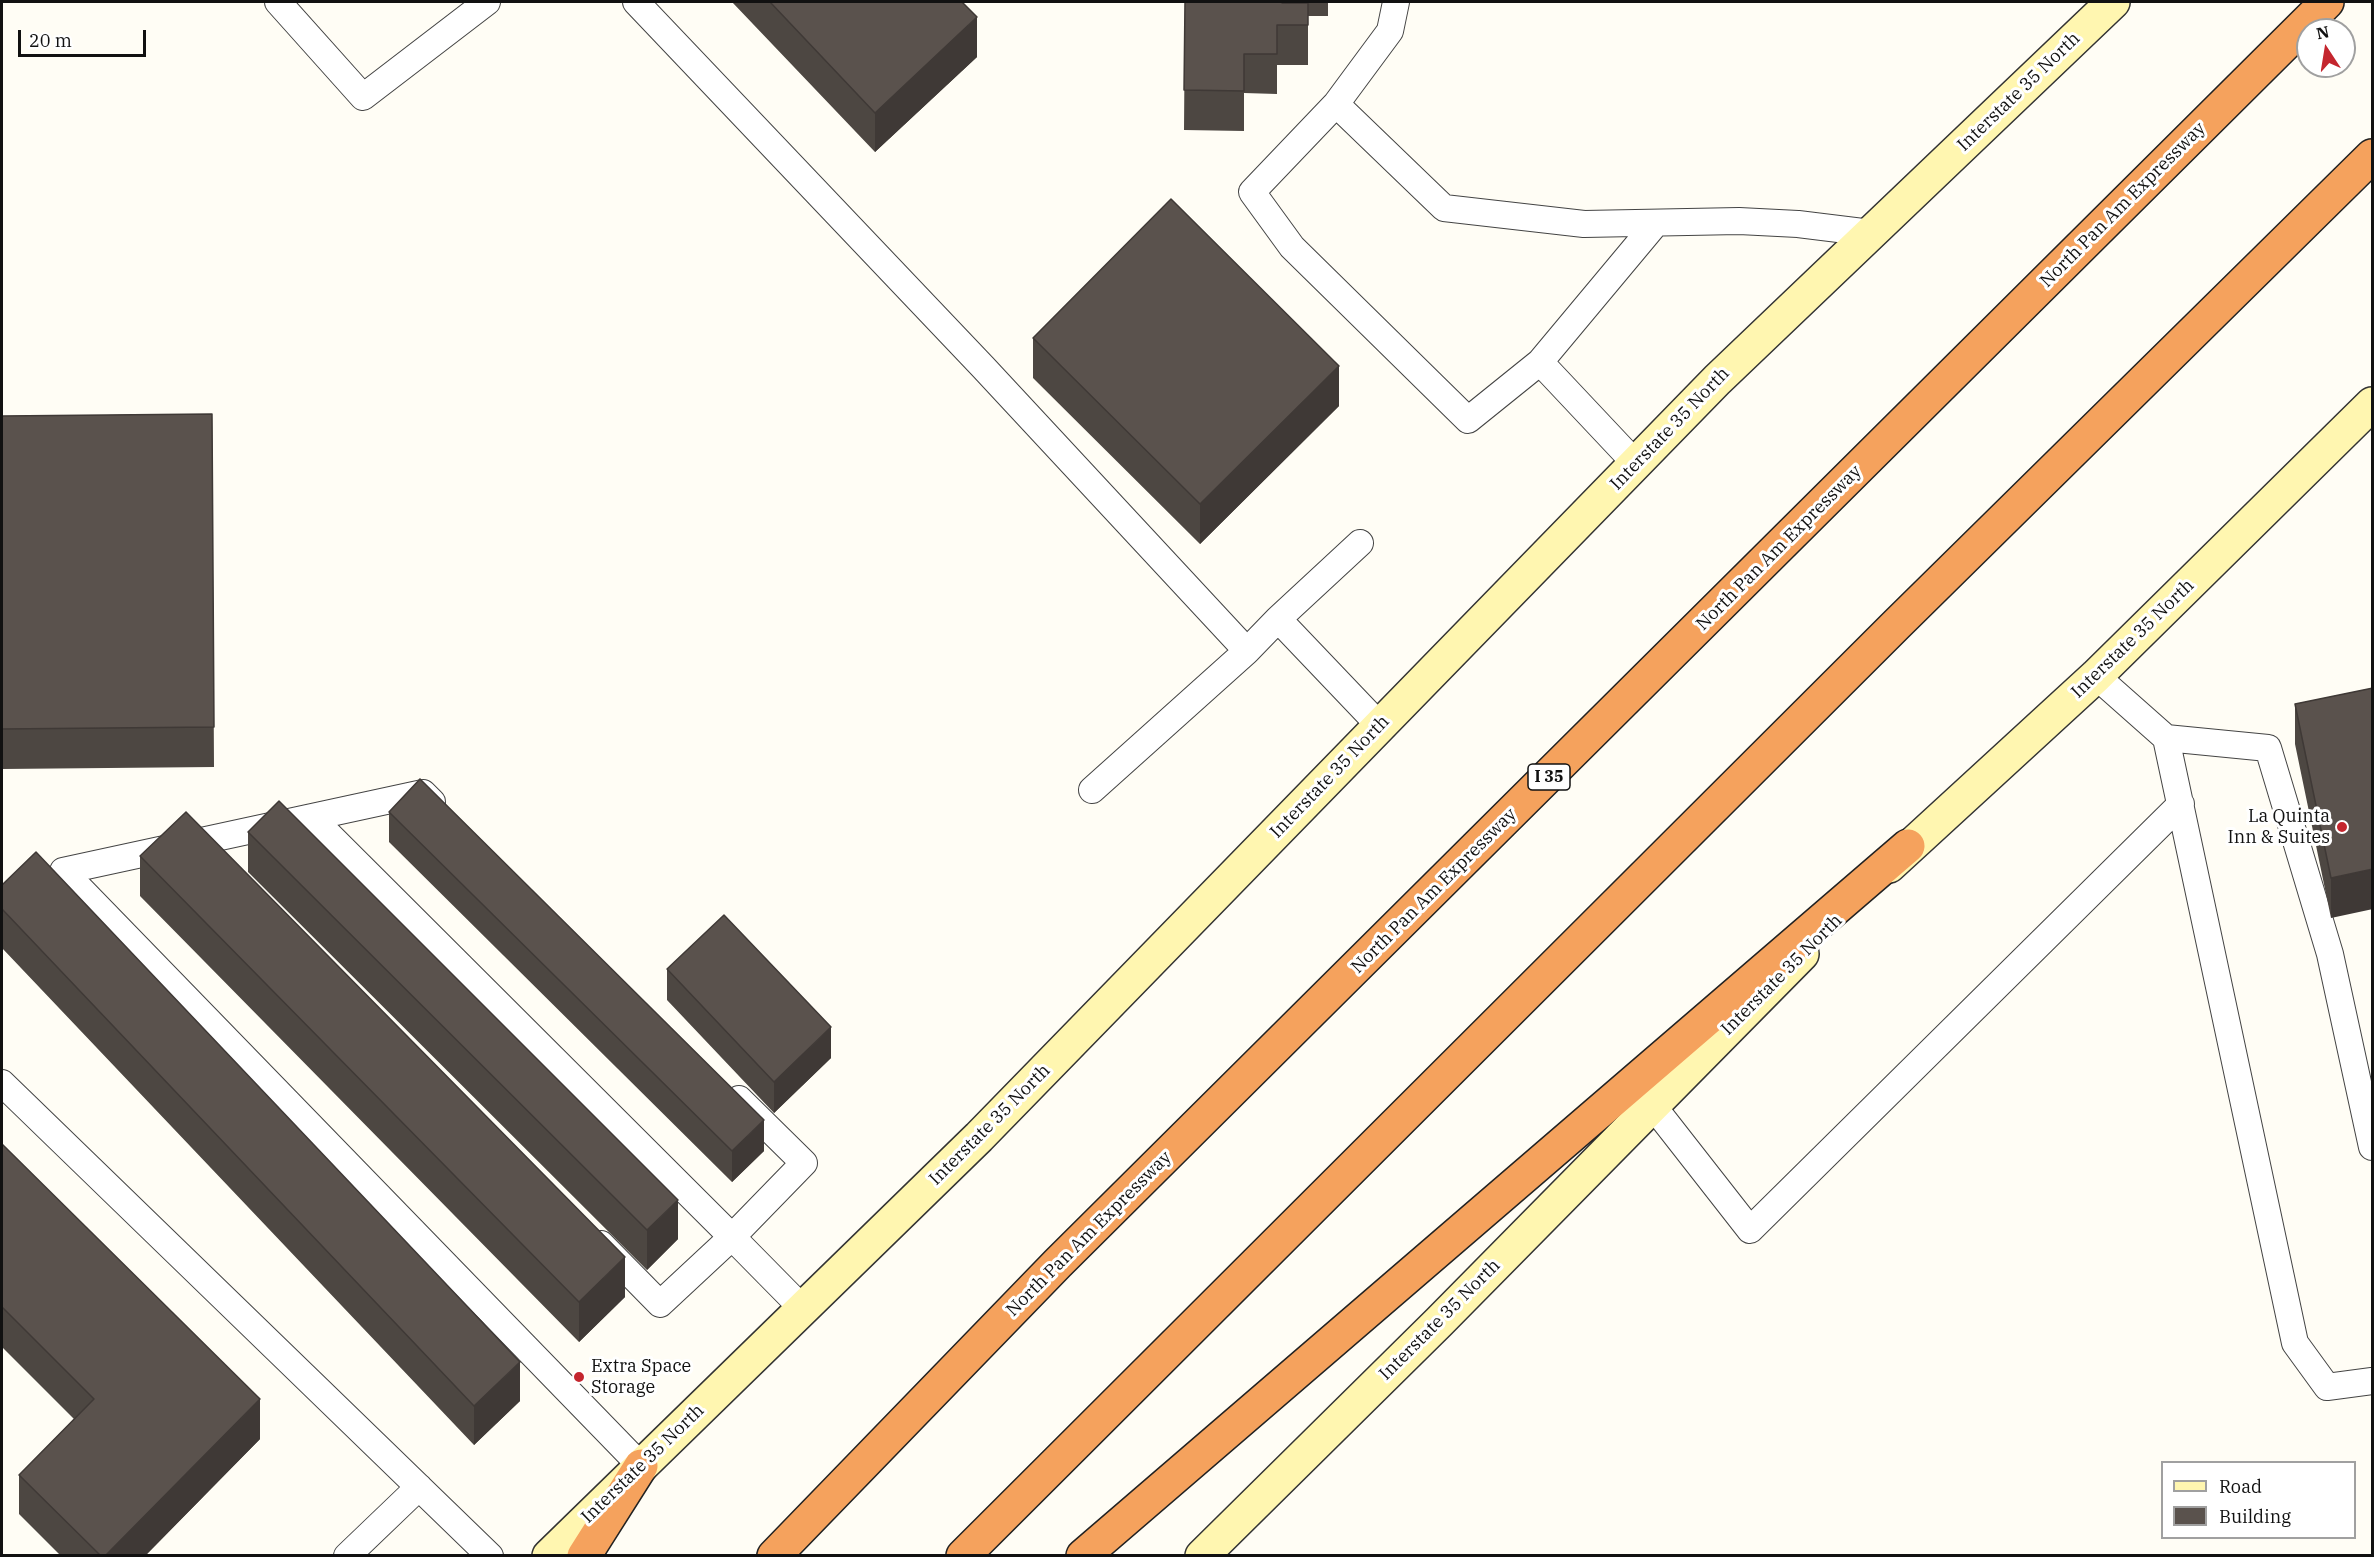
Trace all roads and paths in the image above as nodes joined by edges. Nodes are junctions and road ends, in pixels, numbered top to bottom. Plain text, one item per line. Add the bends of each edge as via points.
1 (278, 2) edge
2 (487, 2) edge
3 (636, 2) edge
4 (1396, 2) edge
5 (2113, 2) edge
6 (2327, 2) edge
7 (1336, 104) junction
8 (2373, 156) edge
9 (1656, 223) junction
10 (1871, 233) junction
11 (1540, 362) junction
12 (2373, 404) edge
13 (1636, 464) junction
14 (1360, 543) dead end
15 (1278, 620) junction
16 (1246, 651) junction
17 (2096, 676) junction
18 (1380, 726) junction
19 (2166, 738) junction
20 (1092, 790) dead end
21 (2181, 804) junction
22 (312, 818) junction
23 (448, 818) edge
24 (1908, 846) junction
25 (719, 1081) edge
26 (2, 1083) edge
27 (1653, 1106) junction
28 (2373, 1147) edge
29 (586, 1228) edge
30 (732, 1237) junction
31 (803, 1309) junction
32 (2373, 1381) edge
33 (641, 1466) junction
34 (419, 1487) junction
35 (347, 1556) edge
36 (490, 1556) edge
37 (549, 1556) edge
38 (584, 1556) edge
39 (774, 1556) edge
40 (963, 1556) edge
41 (1083, 1556) edge
42 (1202, 1556) edge

1 - 2 lane via 363,97
3 - 16 lane
4 - 7 lane via 1390,31
5 - 10 main road, Interstate 35 North
6 - 39 highway, North Pan Am Expressway / I 35 via 1058,1263
7 - 9 lane via 1444,208 1584,224
7 - 11 lane via 1252,192 1292,247 1468,420
8 - 40 highway via 1896,625
9 - 10 lane via 1798,224
9 - 11 lane
10 - 13 main road, Interstate 35 North via 1717,380
11 - 13 lane
12 - 17 main road, Interstate 35 North
13 - 18 main road, Interstate 35 North
14 - 15 lane
15 - 16 lane
15 - 18 lane
16 - 20 lane
17 - 19 lane
17 - 24 main road, Interstate 35 North
18 - 31 main road, Interstate 35 North via 980,1137
19 - 21 lane
19 - 28 lane via 2268,748 2330,954
21 - 27 lane via 1750,1230
21 - 32 lane via 2295,1343 2327,1387
22 - 23 lane via 423,793
22 - 30 lane
22 - 33 lane via 211,849 63,870
24 - 27 main road, Interstate 35 North
24 - 41 highway
25 - 30 lane via 804,1163
26 - 34 lane
27 - 42 main road, Interstate 35 North
29 - 30 lane via 660,1304
30 - 31 lane
31 - 33 main road, Interstate 35 North
33 - 37 main road, Interstate 35 North
33 - 38 highway
34 - 35 lane
34 - 36 lane

